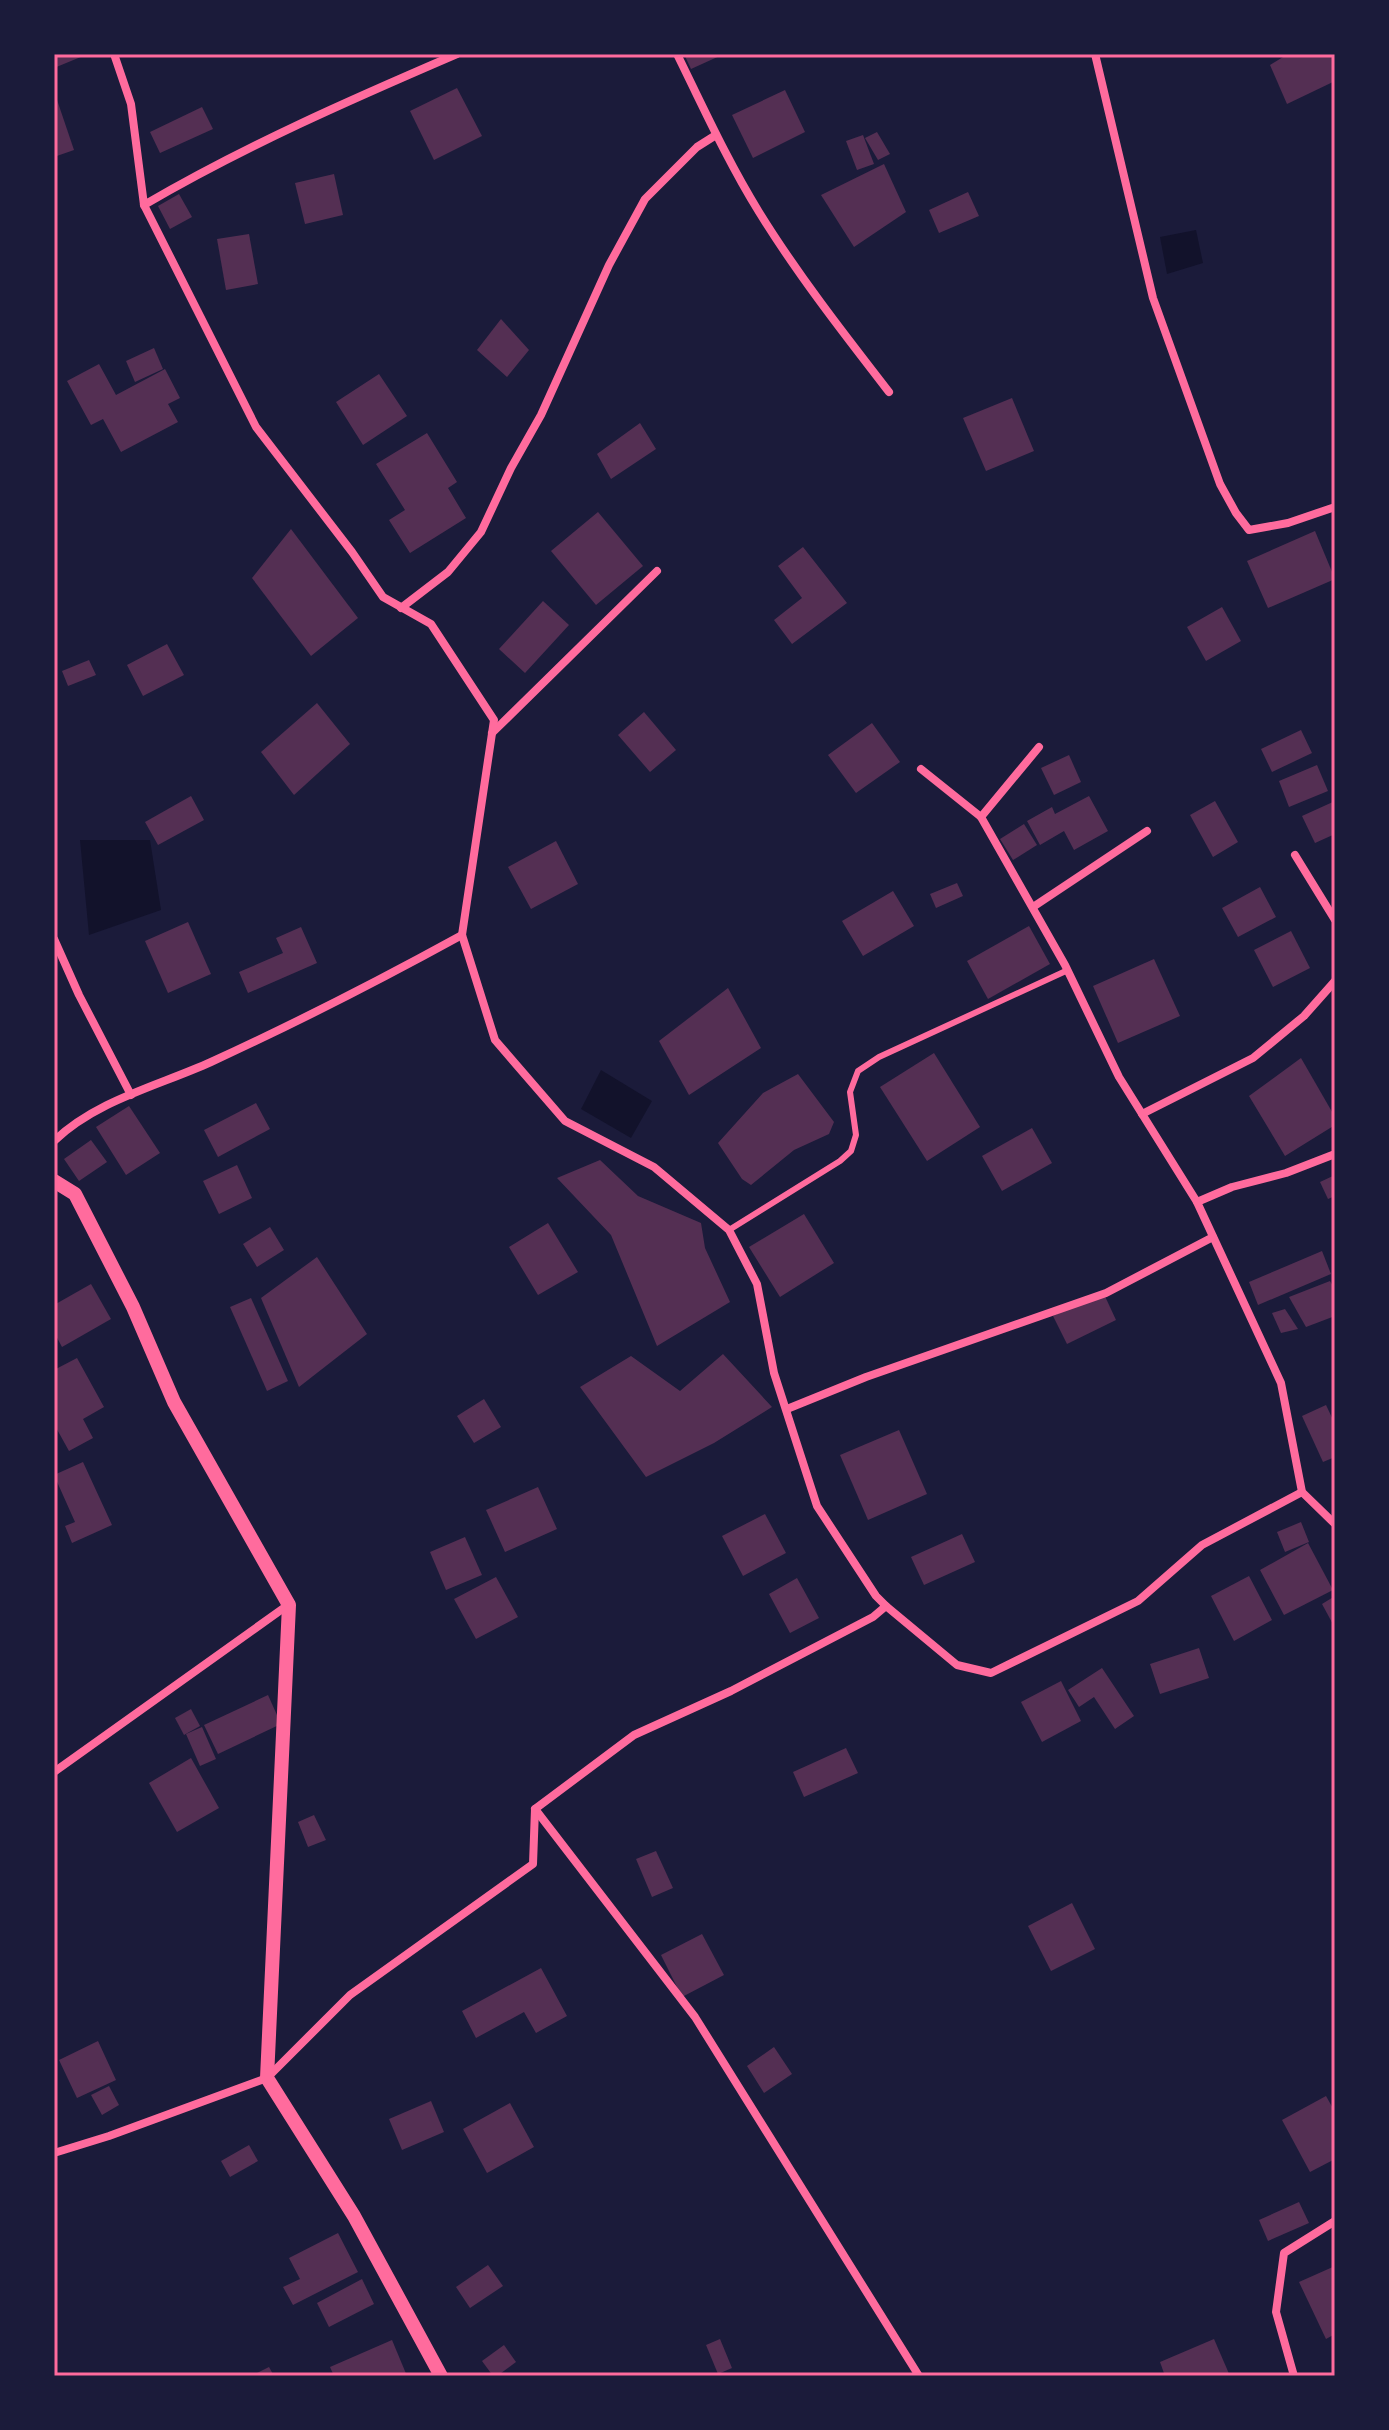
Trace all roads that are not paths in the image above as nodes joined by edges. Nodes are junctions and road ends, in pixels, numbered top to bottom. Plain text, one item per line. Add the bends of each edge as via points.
1 (114, 54) edge
2 (457, 54) edge
3 (677, 54) edge
4 (1095, 54) edge
5 (716, 135) junction
6 (144, 205) junction
7 (889, 392) dead end
8 (1335, 507) edge
9 (657, 571) dead end
10 (401, 608) junction
11 (492, 734) junction
12 (1039, 747) dead end
13 (921, 769) dead end
14 (981, 817) junction
15 (1147, 831) dead end
16 (1295, 855) dead end
17 (1033, 907) junction
18 (1335, 920) edge
19 (462, 935) junction
20 (54, 939) edge
21 (1067, 967) junction
22 (1335, 981) edge
23 (131, 1095) junction
24 (1142, 1114) junction
25 (54, 1141) edge
26 (1335, 1154) edge
27 (54, 1181) edge
28 (1197, 1202) junction
29 (729, 1230) junction
30 (1213, 1237) junction
31 (787, 1409) junction
32 (1302, 1492) junction
33 (1335, 1524) edge
34 (289, 1605) junction
35 (886, 1606) junction
36 (54, 1772) edge
37 (535, 1809) junction
38 (267, 2078) junction
39 (54, 2153) edge
40 (1335, 2221) edge
41 (441, 2376) edge
42 (919, 2376) edge
43 (1294, 2376) edge

1 - 6 street via 131,104
2 - 6 street via 268,138
3 - 5 street
4 - 8 street via 1153,298 1220,484 1249,530
5 - 7 street via 759,213
5 - 10 street via 645,199 481,532 448,572
6 - 10 street via 256,427 383,597
9 - 11 street
10 - 11 street via 431,624 494,720
11 - 19 street
12 - 14 street
13 - 14 street
14 - 17 street
15 - 17 street
16 - 18 street
17 - 21 street
19 - 23 street via 211,1063
19 - 29 street via 495,1040 565,1121 654,1167
20 - 23 street
21 - 24 street
21 - 29 lane via 858,1071 850,1092 856,1135 851,1151
22 - 24 street via 1304,1016 1253,1058
23 - 25 street via 72,1124
24 - 28 street
26 - 28 street
27 - 34 street via 75,1194 174,1402
28 - 30 street
29 - 31 street via 757,1284 774,1373
30 - 31 street via 1106,1293
30 - 32 street via 1281,1383
31 - 35 street via 817,1506
32 - 33 street
32 - 35 street via 1202,1545 1138,1601 991,1673 957,1665
34 - 36 street
34 - 38 street
35 - 37 street via 731,1691 634,1735
37 - 38 street via 533,1864 350,1995
37 - 42 street via 695,2017
38 - 39 street
38 - 41 street via 354,2216
40 - 43 street via 1284,2253 1276,2312

